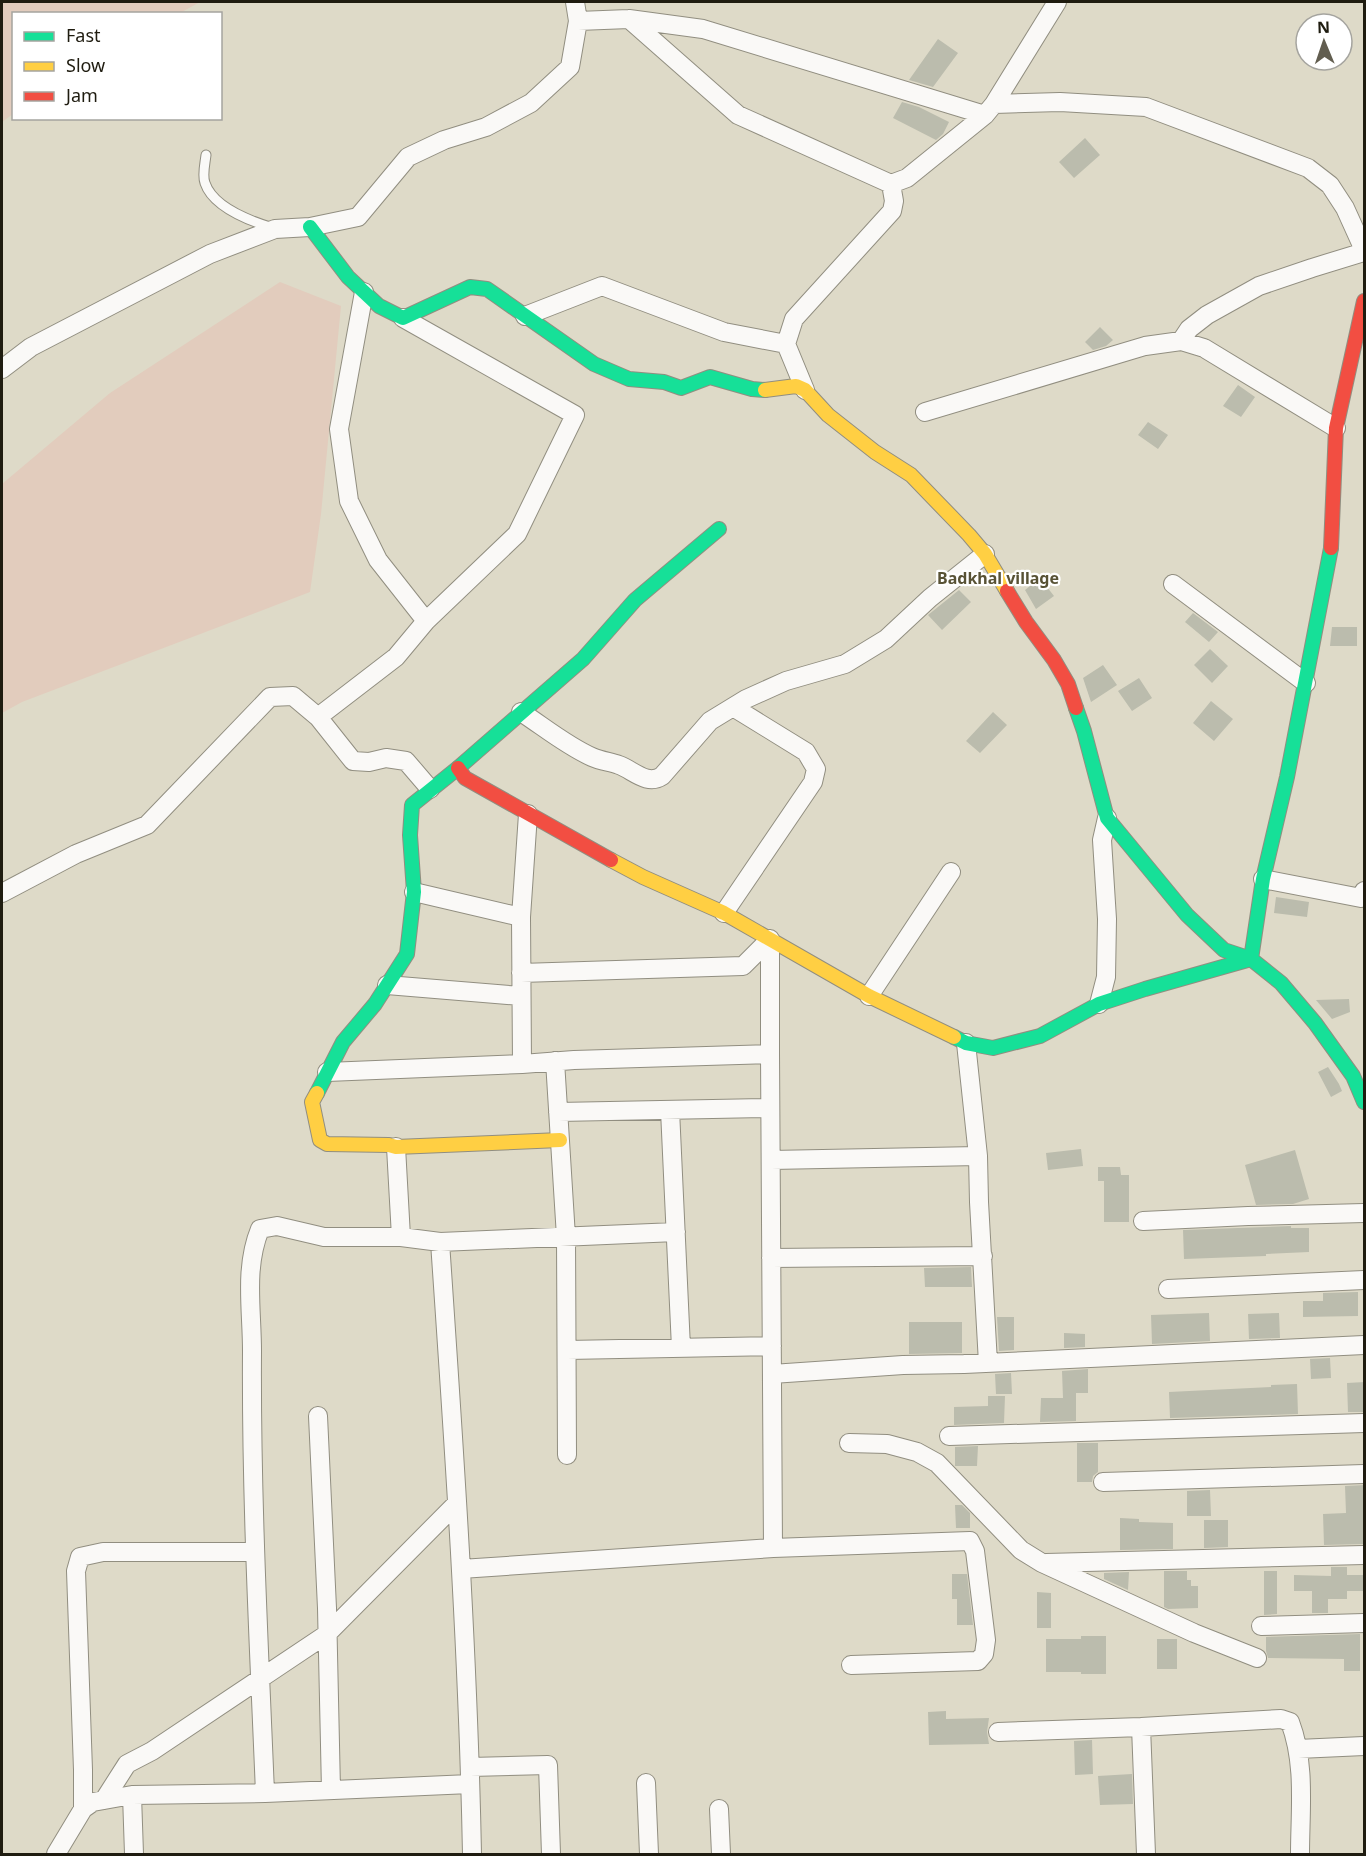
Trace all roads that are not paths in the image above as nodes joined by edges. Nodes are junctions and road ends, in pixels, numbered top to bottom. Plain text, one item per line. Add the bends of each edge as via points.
1 (575, 2) edge
2 (1057, 2) edge
3 (629, 19) junction
4 (578, 21) junction
5 (989, 109) junction
6 (206, 155) dead end
7 (891, 184) junction
8 (310, 227) junction
9 (275, 229) junction
10 (1365, 251) edge
11 (364, 292) junction
12 (1365, 301) edge
13 (525, 316) junction
14 (403, 318) junction
15 (1181, 341) junction
16 (786, 344) junction
17 (2, 369) edge
18 (805, 390) junction
19 (925, 412) dead end
20 (1336, 428) junction
21 (719, 529) dead end
22 (985, 554) junction
23 (1173, 584) dead end
24 (426, 621) junction
25 (1306, 683) junction
26 (733, 706) junction
27 (521, 712) junction
28 (318, 717) junction
29 (458, 768) junction
30 (430, 789) junction
31 (528, 814) junction
32 (1107, 818) junction
33 (951, 872) dead end
34 (1263, 879) junction
35 (1365, 891) edge
36 (414, 892) junction
37 (2, 893) edge
38 (724, 913) junction
39 (521, 916) junction
40 (770, 939) junction
41 (1251, 959) junction
42 (521, 973) junction
43 (387, 985) junction
44 (521, 996) junction
45 (869, 996) junction
46 (1099, 1005) junction
47 (966, 1043) junction
48 (770, 1054) junction
49 (555, 1061) junction
50 (522, 1064) junction
51 (327, 1072) junction
52 (1365, 1102) edge
53 (770, 1108) junction
54 (670, 1110) junction
55 (558, 1112) junction
56 (560, 1140) junction
57 (396, 1147) junction
58 (978, 1156) junction
59 (771, 1160) junction
60 (1365, 1213) edge
61 (1143, 1221) dead end
62 (675, 1232) junction
63 (400, 1237) junction
64 (566, 1237) junction
65 (440, 1242) junction
66 (982, 1256) junction
67 (771, 1258) junction
68 (1365, 1280) edge
69 (1168, 1289) dead end
70 (1365, 1345) edge
71 (772, 1346) junction
72 (681, 1348) junction
73 (567, 1350) junction
74 (988, 1363) junction
75 (772, 1374) junction
76 (318, 1416) dead end
77 (1365, 1424) edge
78 (949, 1436) dead end
79 (849, 1443) dead end
80 (567, 1455) dead end
81 (1365, 1474) edge
82 (1103, 1482) dead end
83 (457, 1503) junction
84 (773, 1548) junction
85 (255, 1552) junction
86 (1365, 1555) edge
87 (1042, 1563) junction
88 (461, 1569) junction
89 (1365, 1623) edge
90 (1261, 1626) dead end
91 (327, 1634) junction
92 (1257, 1658) dead end
93 (851, 1665) dead end
94 (260, 1678) junction
95 (1141, 1727) junction
96 (998, 1732) dead end
97 (1365, 1746) edge
98 (1298, 1749) junction
99 (470, 1776) junction
100 (646, 1783) dead end
101 (331, 1790) junction
102 (265, 1793) junction
103 (132, 1795) junction
104 (104, 1800) junction
105 (83, 1809) junction
106 (719, 1809) dead end
107 (62, 1850) edge
108 (134, 1854) edge
109 (471, 1854) edge
110 (551, 1854) edge
111 (649, 1854) edge
112 (721, 1854) edge
113 (1146, 1854) edge
114 (1300, 1854) edge

1 - 4 street
2 - 5 street
3 - 4 street
3 - 5 street via 704,29
3 - 7 street via 738,115
4 - 8 street via 570,67 531,103 486,127 408,157 358,217
5 - 7 street via 907,178
5 - 10 street via 1060,102 1146,107 1308,168 1330,185
6 - 9 lane via 204,181 210,194 247,220
7 - 16 street via 892,211 794,319
8 - 9 street
8 - 11 street
9 - 17 street via 210,254 31,347
10 - 15 street via 1259,286 1208,315 1189,329
11 - 14 street via 379,306
11 - 24 street via 339,429 349,501 378,561
12 - 20 street
13 - 14 street via 487,289 470,287
13 - 16 street via 602,286 724,332
13 - 18 street via 594,364 629,379 664,382 681,388 710,377 752,389 796,386
14 - 24 street via 575,415 517,534
15 - 19 street via 1145,346
15 - 20 street via 1204,348
16 - 18 street
18 - 22 street via 828,415 911,475
20 - 25 street via 1332,543
21 - 27 street via 635,600 583,659
22 - 26 street via 886,639 845,664 786,681
22 - 32 street via 1068,684
23 - 25 street
24 - 28 street via 396,657
25 - 34 street
26 - 27 street via 711,721 656,780 593,757
26 - 38 street via 806,752 816,769 813,782
27 - 29 street
28 - 30 street via 353,761 405,761
28 - 37 street via 292,696 270,697 147,825 76,854
29 - 30 street
29 - 31 street via 465,778
30 - 36 street via 412,805
31 - 38 street via 643,877
31 - 39 street
32 - 41 street via 1187,915 1224,950
32 - 46 street via 1102,840 1106,978
33 - 45 street
34 - 35 street via 1361,898
34 - 41 street
36 - 39 street
36 - 43 street via 407,954
38 - 40 street
39 - 42 street
40 - 42 street via 743,966
40 - 45 street
40 - 48 street
41 - 46 street
41 - 52 street via 1281,983 1315,1023 1353,1076
42 - 44 street
43 - 44 street
43 - 51 street via 343,1042
44 - 50 street
45 - 47 street
46 - 47 street via 1040,1036 993,1048
47 - 58 street
48 - 49 street
48 - 53 street
49 - 50 street
49 - 55 street
50 - 51 street
51 - 57 street via 312,1102 320,1140 327,1144
53 - 54 street
53 - 59 street
54 - 55 street
54 - 62 street
55 - 56 street
56 - 57 street
56 - 64 street
57 - 63 street
58 - 59 street
58 - 66 street
59 - 67 street
60 - 61 street
62 - 64 street
62 - 72 street
63 - 65 street
63 - 85 street via 324,1237 277,1226 260,1229 249,1285
64 - 65 street
64 - 73 street
65 - 83 street
66 - 67 street
66 - 74 street
67 - 71 street
68 - 69 street
70 - 74 street
71 - 72 street
71 - 75 street
72 - 73 street
73 - 80 street
74 - 75 street
75 - 84 street
76 - 91 street
77 - 78 street
79 - 87 street via 887,1444 917,1452 937,1463 1021,1550
81 - 82 street
83 - 88 street
83 - 91 street
84 - 88 street
84 - 93 street via 970,1541 975,1551 986,1640 984,1654 978,1661
85 - 94 street
85 - 105 street via 103,1552 80,1557 76,1571
86 - 87 street
87 - 92 street
88 - 99 street
89 - 90 street
91 - 94 street
91 - 101 street
94 - 102 street
94 - 104 street via 127,1764
95 - 96 street
95 - 98 street via 1281,1719 1290,1722
95 - 113 street
97 - 98 street
98 - 114 street
99 - 101 street
99 - 109 street
99 - 110 street via 548,1765
100 - 111 street
101 - 102 street
102 - 103 street
103 - 104 street
103 - 108 street
104 - 105 street
105 - 107 street
106 - 112 street

